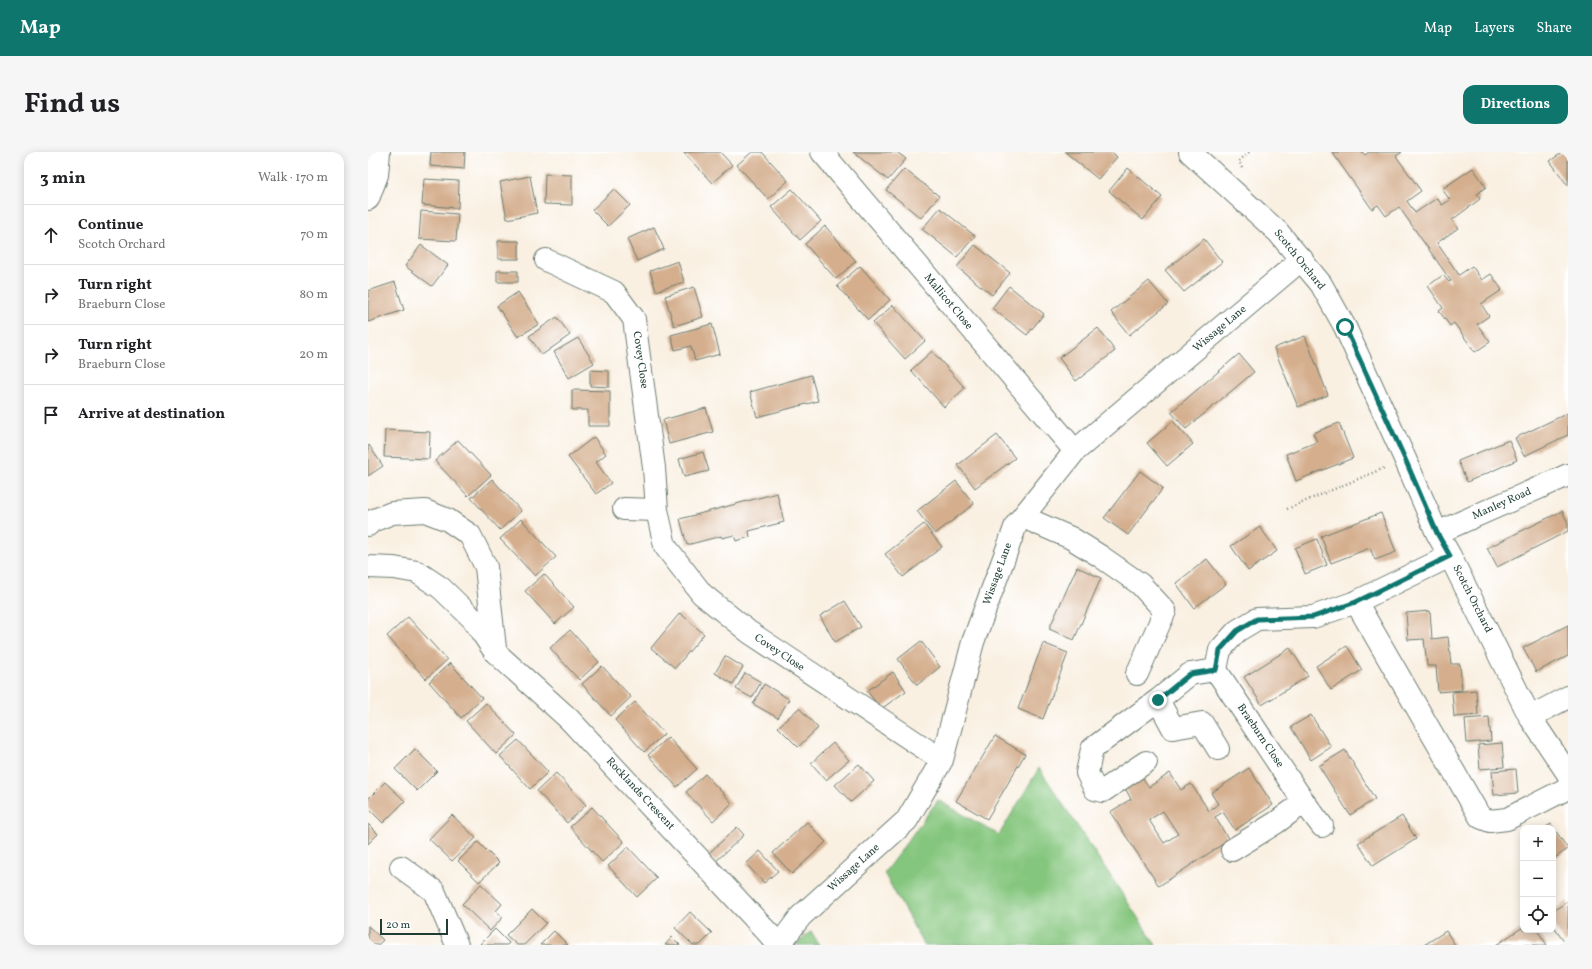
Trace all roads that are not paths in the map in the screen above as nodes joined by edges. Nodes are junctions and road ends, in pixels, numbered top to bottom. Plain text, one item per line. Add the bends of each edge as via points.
1 (379, 152) edge
2 (822, 152) edge
3 (1190, 152) edge
4 (368, 199) edge
5 (1302, 259) junction
6 (546, 260) dead end
7 (1075, 451) junction
8 (1568, 475) edge
9 (624, 509) dead end
10 (657, 510) junction
11 (1023, 517) junction
12 (368, 525) edge
13 (1437, 533) junction
14 (1450, 556) junction
15 (368, 567) edge
16 (1356, 602) junction
17 (495, 652) junction
18 (1216, 670) junction
19 (1137, 674) dead end
20 (1568, 697) edge
21 (1158, 700) junction
22 (1530, 717) junction
23 (1218, 749) dead end
24 (942, 760) junction
25 (1146, 762) dead end
26 (1568, 774) edge
27 (1568, 788) edge
28 (1304, 802) junction
29 (1322, 826) dead end
30 (1232, 850) dead end
31 (401, 867) dead end
32 (457, 945) edge
33 (776, 945) edge
34 (779, 945) edge

1 - 4 street via 377,175
2 - 7 street, Mallicot Close
3 - 5 street, Scotch Orchard via 1278,232
5 - 7 street, Wissage Lane
5 - 13 street, Scotch Orchard via 1321,284 1345,327
6 - 10 street, Covey Close via 614,292 634,319 654,468
7 - 11 street, Wissage Lane
8 - 13 street, Manley Road
9 - 10 street
10 - 24 street, Covey Close via 665,546 702,594 749,632
11 - 19 street via 1071,538 1100,556 1140,584 1165,611
11 - 24 street, Wissage Lane via 1016,525 973,642
12 - 17 street via 392,513 425,511 448,520 470,535 486,567
13 - 14 street, Scotch Orchard
14 - 16 street
14 - 22 street, Scotch Orchard
15 - 17 street, Rocklands Crescent via 417,572 441,588 473,619
16 - 18 street via 1313,617 1257,619 1237,631 1220,650
16 - 27 street via 1480,817 1490,821 1507,820
17 - 33 street, Rocklands Crescent via 569,719 770,934
18 - 21 street via 1190,674
18 - 28 street, Braeburn Close
20 - 22 street
21 - 23 street via 1173,728 1202,723
21 - 25 street via 1092,749 1086,773 1095,789 1102,790
22 - 26 street, Scotch Orchard
24 - 34 street, Wissage Lane via 907,820 801,916
28 - 29 street, Braeburn Close
28 - 30 street
31 - 32 street via 434,892

